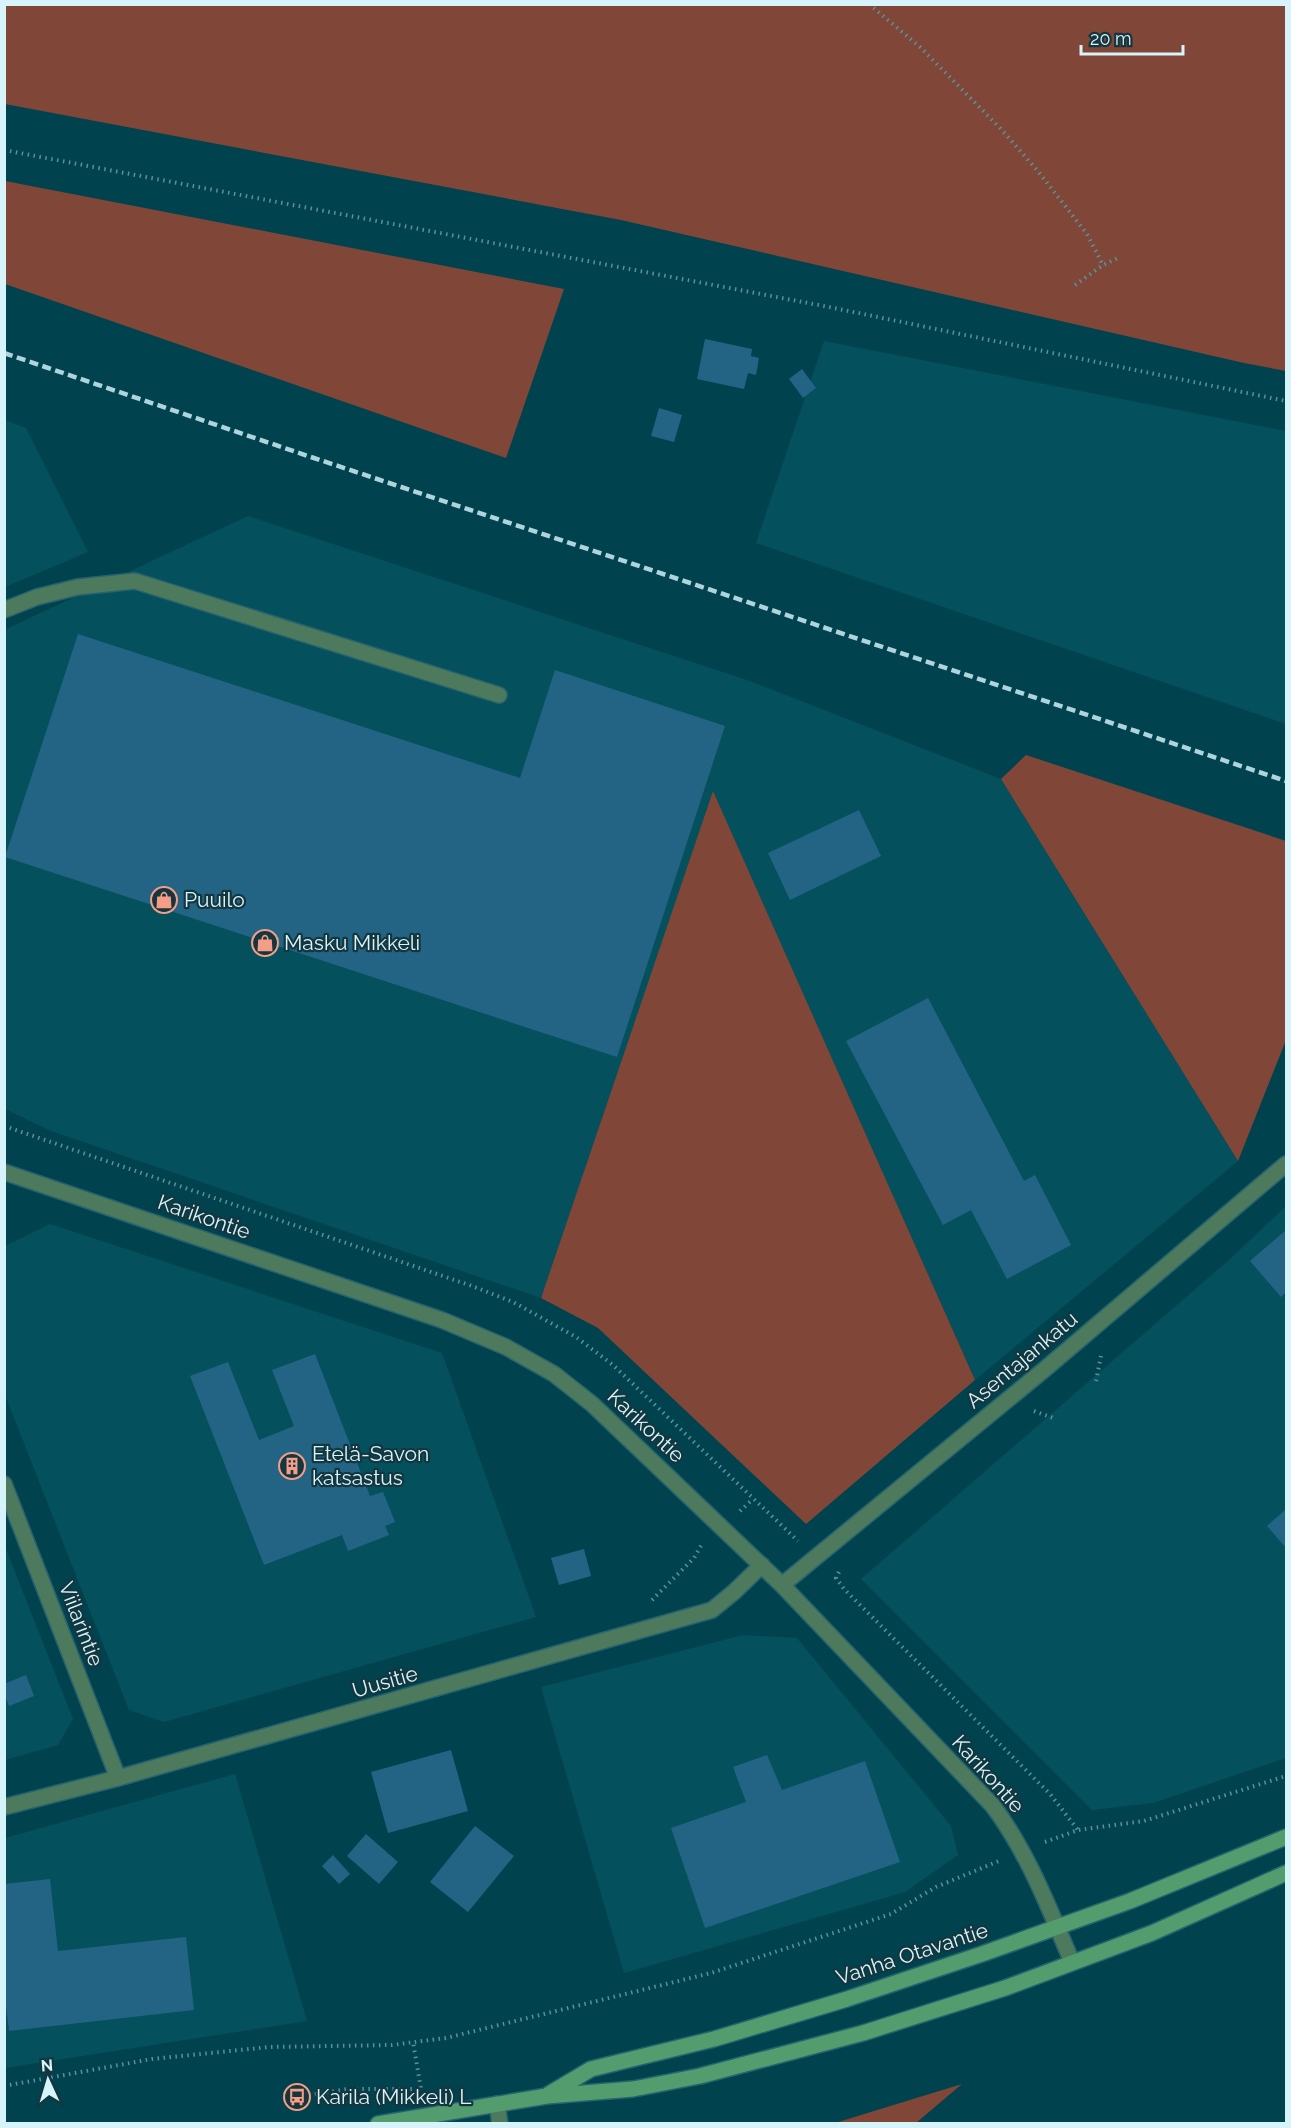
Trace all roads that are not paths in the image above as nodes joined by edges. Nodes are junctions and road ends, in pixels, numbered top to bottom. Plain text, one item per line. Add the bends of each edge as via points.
1 (4, 610) edge
2 (499, 695) dead end
3 (1287, 1164) edge
4 (4, 1172) edge
5 (4, 1484) edge
6 (762, 1565) junction
7 (782, 1584) junction
8 (118, 1778) junction
9 (4, 1807) edge
10 (1287, 1837) edge
11 (1287, 1873) edge
12 (1057, 1926) junction
13 (1072, 1962) junction
14 (547, 2096) junction
15 (498, 2104) junction
16 (378, 2124) edge
17 (500, 2124) edge

1 - 2 street via 78,587 135,581
3 - 7 street, Asentajankatu
4 - 6 street, Karikontie via 442,1320 506,1347 554,1374 592,1404
5 - 8 street, Viilarintie
6 - 7 street, Karikontie
6 - 8 street, Uusitie via 711,1610
7 - 12 street, Karikontie via 993,1806 1012,1833
8 - 9 street, Uusitie
10 - 12 main road, Vanha Otavantie via 1130,1901
11 - 13 main road, Vanha Otavantie via 1152,1933
12 - 13 street, Karikontie
12 - 14 main road, Vanha Otavantie via 847,1999 714,2039 591,2069
13 - 14 main road, Vanha Otavantie via 1005,1988 863,2033 700,2076 633,2089
14 - 15 main road, Vanha Otavantie
15 - 16 main road, Vanha Otavantie
15 - 17 street

